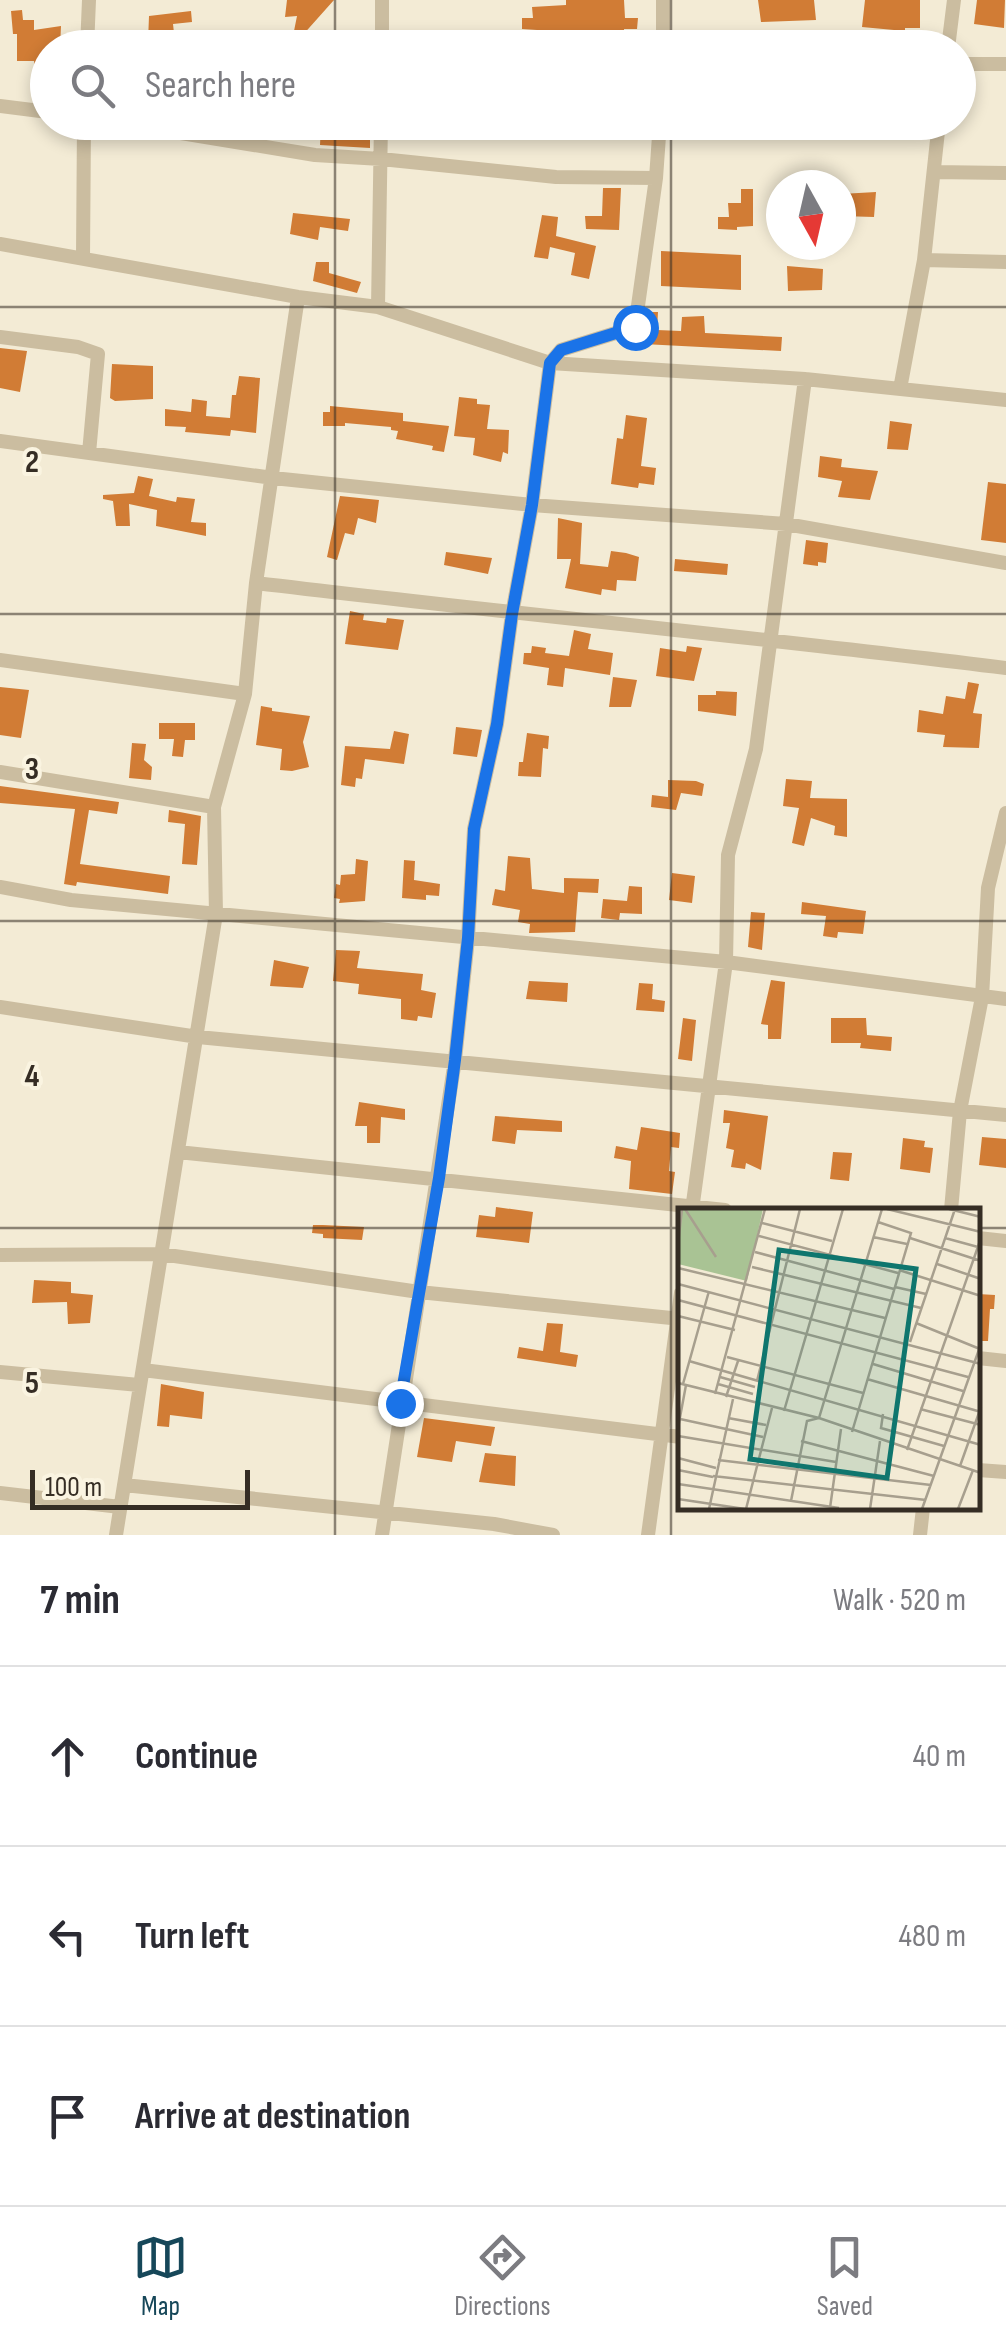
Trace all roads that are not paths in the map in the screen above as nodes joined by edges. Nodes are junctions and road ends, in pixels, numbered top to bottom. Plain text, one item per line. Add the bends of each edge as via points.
1 (89, 0) edge
2 (382, 0) edge
3 (664, 0) edge
4 (954, 0) edge
5 (88, 30) edge
6 (382, 30) edge
7 (664, 30) edge
8 (950, 30) edge
9 (976, 64) edge
10 (1006, 64) edge
11 (0, 106) edge
12 (30, 110) edge
13 (84, 140) edge
14 (224, 140) edge
15 (381, 140) edge
16 (659, 140) edge
17 (937, 140) edge
18 (381, 159) junction
19 (934, 172) junction
20 (1006, 173) edge
21 (656, 178) junction
22 (0, 244) edge
23 (84, 258) junction
24 (924, 260) junction
25 (1006, 262) edge
26 (298, 296) junction
27 (378, 307) junction
28 (0, 336) edge
29 (550, 363) junction
30 (806, 379) junction
31 (900, 390) junction
32 (1006, 400) edge
33 (0, 441) edge
34 (88, 453) junction
35 (273, 478) junction
36 (532, 505) junction
37 (786, 524) junction
38 (1006, 564) edge
39 (256, 583) junction
40 (512, 614) junction
41 (770, 638) junction
42 (0, 660) edge
43 (1006, 668) edge
44 (245, 694) junction
45 (0, 772) edge
46 (214, 807) junction
47 (1006, 813) edge
48 (0, 887) edge
49 (216, 914) junction
50 (468, 938) junction
51 (726, 962) junction
52 (982, 997) junction
53 (1006, 999) edge
54 (0, 1007) edge
55 (198, 1037) junction
56 (455, 1060) junction
57 (709, 1085) junction
58 (960, 1110) junction
59 (1006, 1115) edge
60 (178, 1152) junction
61 (439, 1178) junction
62 (692, 1208) edge
63 (951, 1208) edge
64 (981, 1238) edge
65 (1006, 1240) edge
66 (161, 1254) junction
67 (0, 1255) edge
68 (420, 1292) junction
69 (678, 1319) edge
70 (678, 1326) edge
71 (981, 1358) edge
72 (1006, 1360) edge
73 (0, 1372) edge
74 (141, 1378) junction
75 (400, 1403) junction
76 (662, 1434) junction
77 (678, 1437) edge
78 (981, 1470) edge
79 (1006, 1472) edge
80 (124, 1485) junction
81 (0, 1493) edge
82 (120, 1507) junction
83 (923, 1510) edge
84 (386, 1513) junction
85 (116, 1535) edge
86 (382, 1535) edge
87 (553, 1535) edge
88 (648, 1535) edge
89 (920, 1535) edge

1 - 5 street
2 - 6 street
3 - 7 street
4 - 8 street
9 - 10 street
11 - 12 street
13 - 23 street
14 - 18 street
15 - 18 street
16 - 21 street
17 - 19 street
18 - 21 street via 556,177
18 - 27 street
19 - 20 street
19 - 24 street
21 - 29 street via 635,327 561,350
22 - 23 street
23 - 26 street
24 - 25 street
24 - 31 street
26 - 27 street
26 - 35 street
27 - 29 street
28 - 34 street via 98,354
29 - 30 street
29 - 36 street
30 - 31 street
30 - 37 street
31 - 32 street
33 - 34 street
34 - 35 street
35 - 36 street
35 - 39 street
36 - 37 street
36 - 40 street
37 - 38 street
37 - 41 street
39 - 40 street
39 - 44 street
40 - 41 street
40 - 50 street via 474,829
41 - 43 street
41 - 51 street via 756,748 728,855
42 - 44 street
44 - 46 street
45 - 46 street
46 - 49 street
47 - 52 street via 988,888
48 - 49 street
49 - 50 street
49 - 55 street
50 - 51 street
50 - 56 street
51 - 52 street
51 - 57 street
52 - 53 street
52 - 58 street
54 - 55 street
55 - 56 street
55 - 60 street
56 - 57 street
56 - 61 street
57 - 58 street
57 - 62 street
58 - 59 street
58 - 63 street
60 - 61 street
60 - 66 street
61 - 62 street
61 - 68 street
64 - 65 street
66 - 67 street
66 - 68 street
66 - 74 street
68 - 69 street
68 - 75 street
70 - 76 street
71 - 72 street
73 - 74 street
74 - 75 street
74 - 80 street
75 - 76 street
75 - 84 street
76 - 77 street
76 - 88 street
78 - 79 street
80 - 82 street
80 - 84 street
81 - 82 street
82 - 85 street
83 - 89 street
84 - 86 street
84 - 87 street

